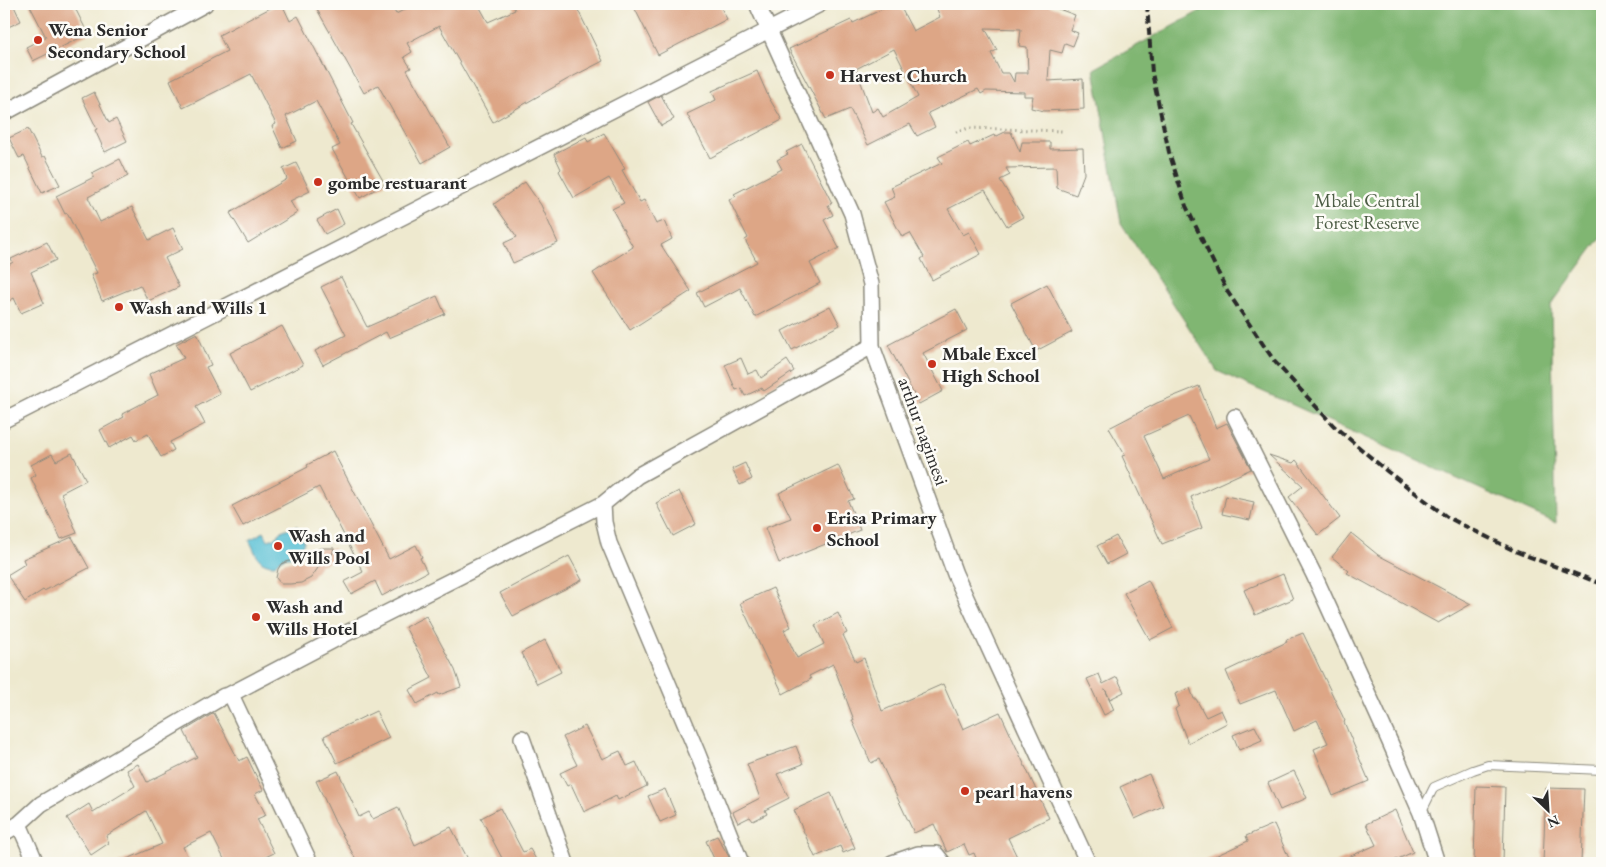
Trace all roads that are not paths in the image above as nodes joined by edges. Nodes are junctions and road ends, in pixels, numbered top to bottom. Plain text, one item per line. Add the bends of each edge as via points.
1 (205, 4) edge
2 (757, 4) edge
3 (820, 4) edge
4 (769, 30) junction
5 (4, 113) edge
6 (872, 346) junction
7 (1235, 417) dead end
8 (4, 420) edge
9 (603, 504) junction
10 (229, 695) junction
11 (522, 738) dead end
12 (1602, 770) edge
13 (1421, 812) junction
14 (19, 824) junction
15 (4, 833) edge
16 (36, 863) edge
17 (310, 863) edge
18 (566, 863) edge
19 (741, 863) edge
20 (892, 863) edge
21 (943, 863) edge
22 (1088, 863) edge
23 (1437, 863) edge

1 - 5 street
2 - 4 street, arthur nagimesi
3 - 4 street
4 - 6 street, arthur nagimesi via 852,214 871,284
4 - 8 street
6 - 9 street via 637,476
6 - 22 street, arthur nagimesi via 955,574
7 - 13 street via 1314,575
9 - 10 street
9 - 19 street via 609,543
10 - 14 street via 41,804
10 - 17 street
11 - 18 street
12 - 13 lane via 1488,766 1434,787
13 - 23 street
14 - 15 street
14 - 16 street
20 - 21 street via 918,854 936,854

